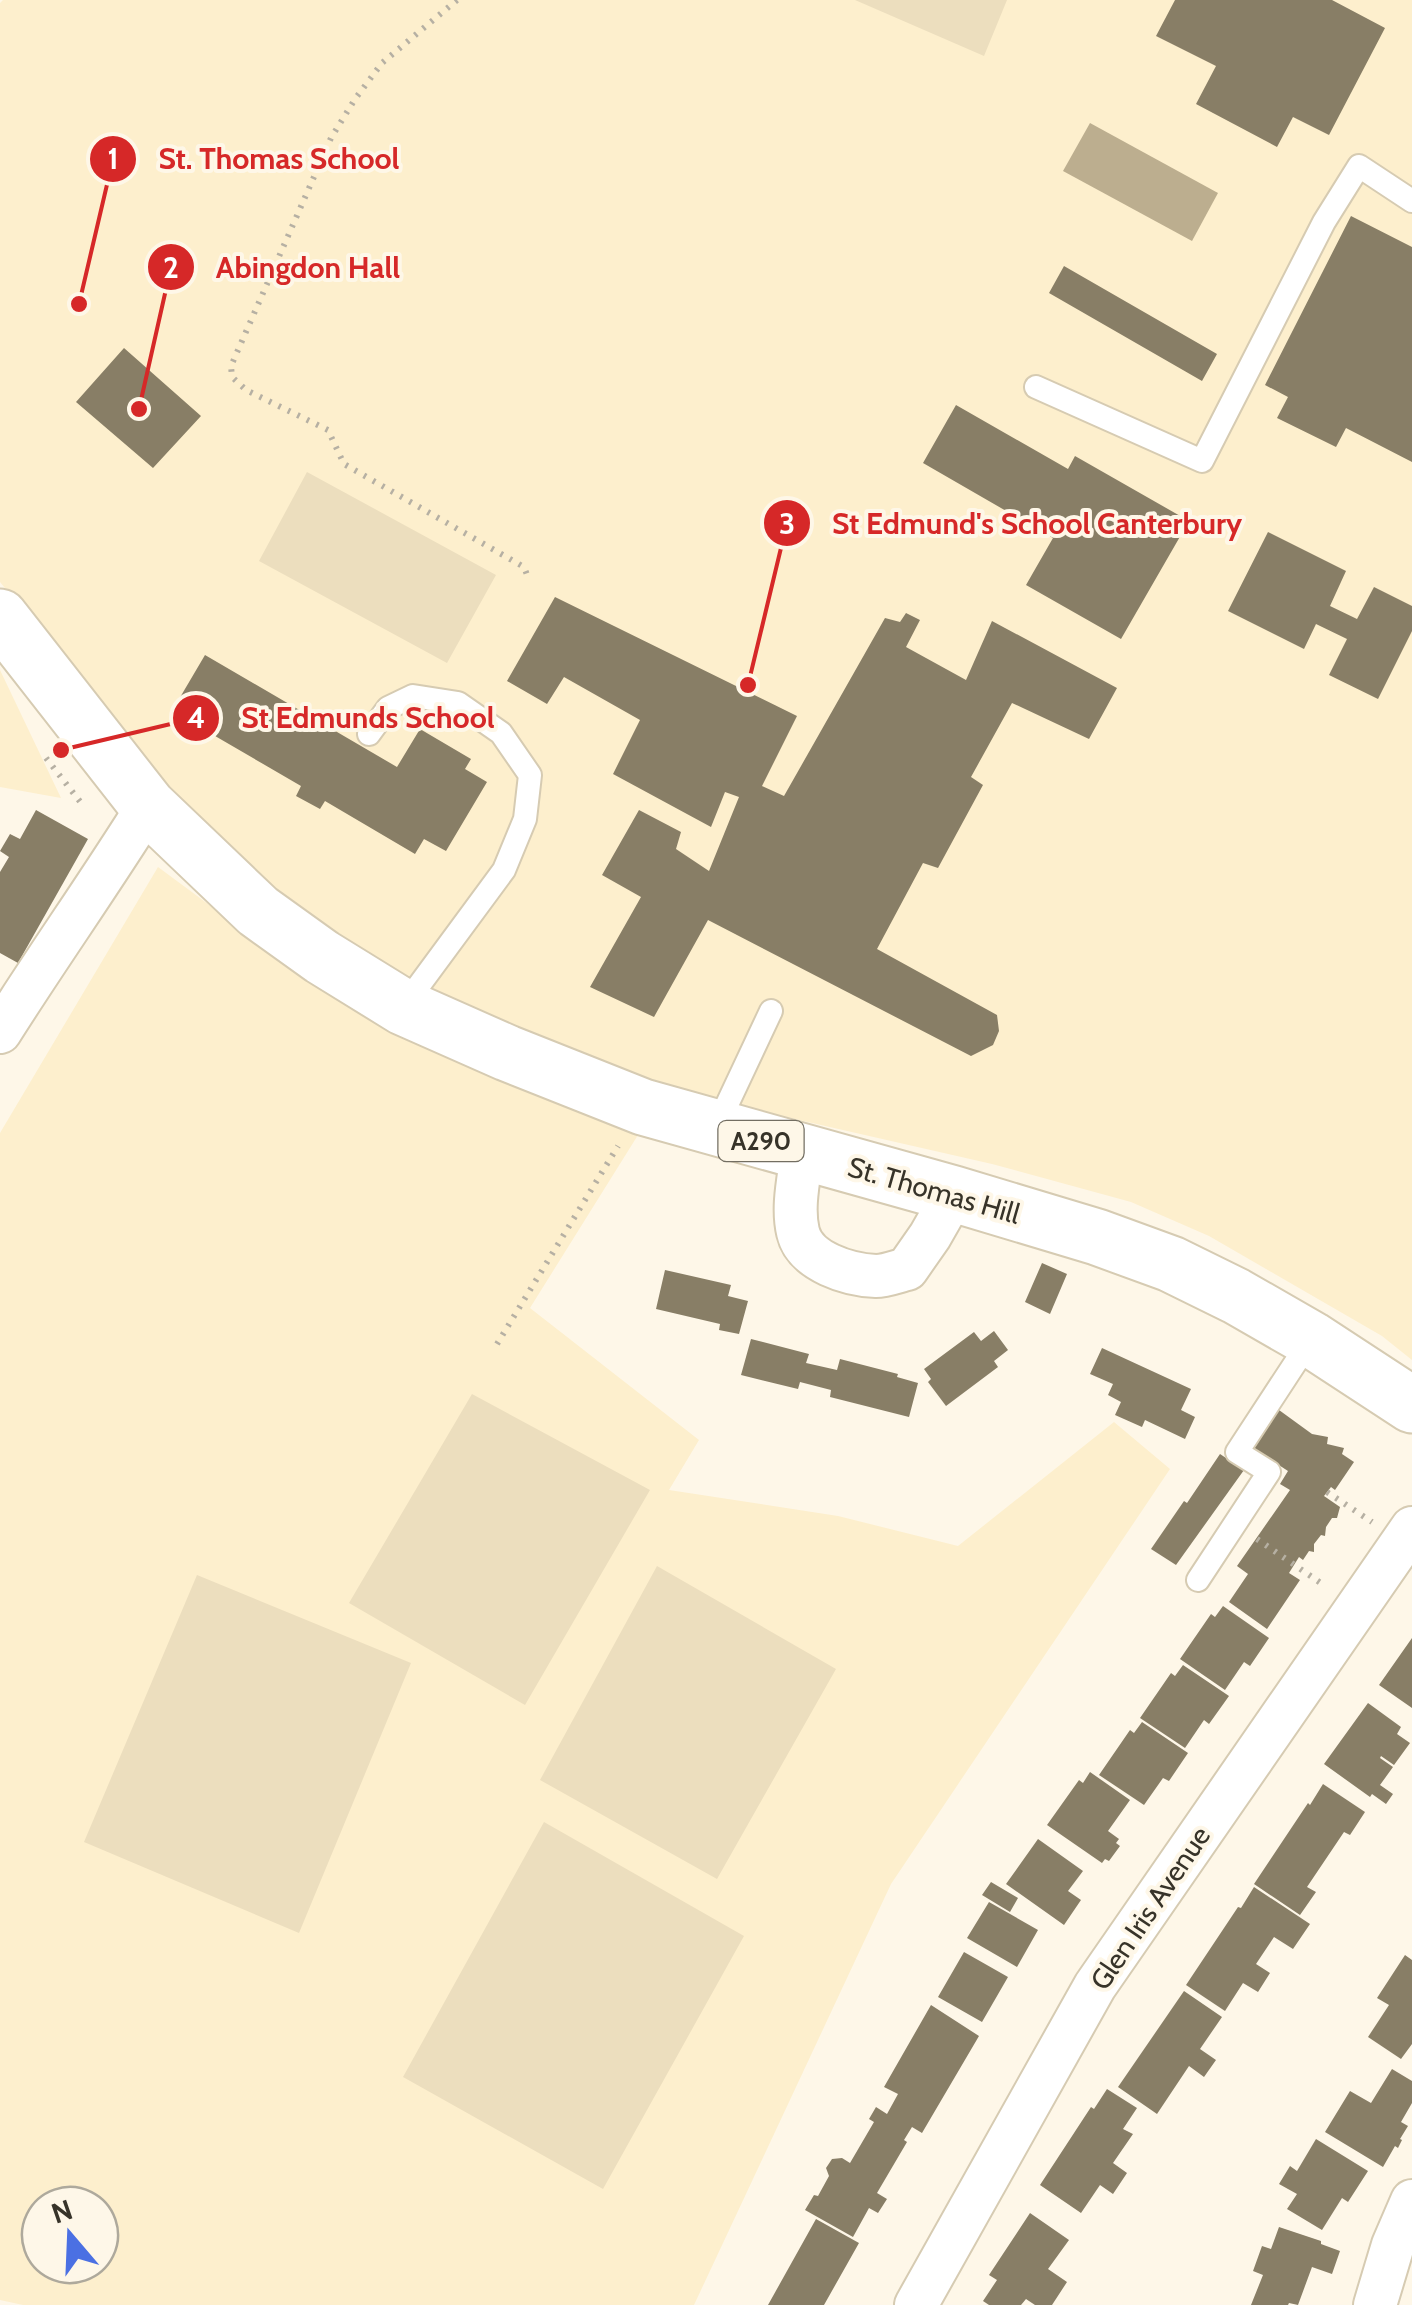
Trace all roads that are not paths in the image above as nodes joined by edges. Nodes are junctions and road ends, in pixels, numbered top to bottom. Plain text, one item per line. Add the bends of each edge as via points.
1 (1412, 200) edge
2 (1036, 387) dead end
3 (0, 618) edge
4 (368, 734) dead end
5 (148, 806) junction
6 (403, 1008) junction
7 (771, 1011) dead end
8 (0, 1032) edge
9 (716, 1128) junction
10 (802, 1153) junction
11 (954, 1194) junction
12 (1312, 1339) junction
13 (1412, 1405) edge
14 (1407, 1536) edge
15 (1198, 1580) dead end
16 (1412, 2201) edge
17 (916, 2305) edge
18 (1375, 2305) edge

1 - 2 lane via 1359,166 1202,460
3 - 5 main road, A290
4 - 6 lane via 388,708 413,696 458,703 502,733 530,775 525,818 504,870
5 - 6 main road, St. Thomas Hill / A290 via 258,911
5 - 8 street
6 - 9 main road, St. Thomas Hill / A290 via 642,1107
7 - 9 lane
9 - 10 main road, St. Thomas Hill / A290
10 - 11 main road, St. Thomas Hill / A290
10 - 11 street via 798,1236 818,1260 844,1270 878,1276 908,1269
11 - 12 main road, St. Thomas Hill / A290 via 1171,1264
12 - 13 main road, St. Thomas Hill / A290
12 - 15 lane via 1237,1452 1269,1472
14 - 17 street, Glen Iris Avenue via 1095,1986
16 - 18 street

